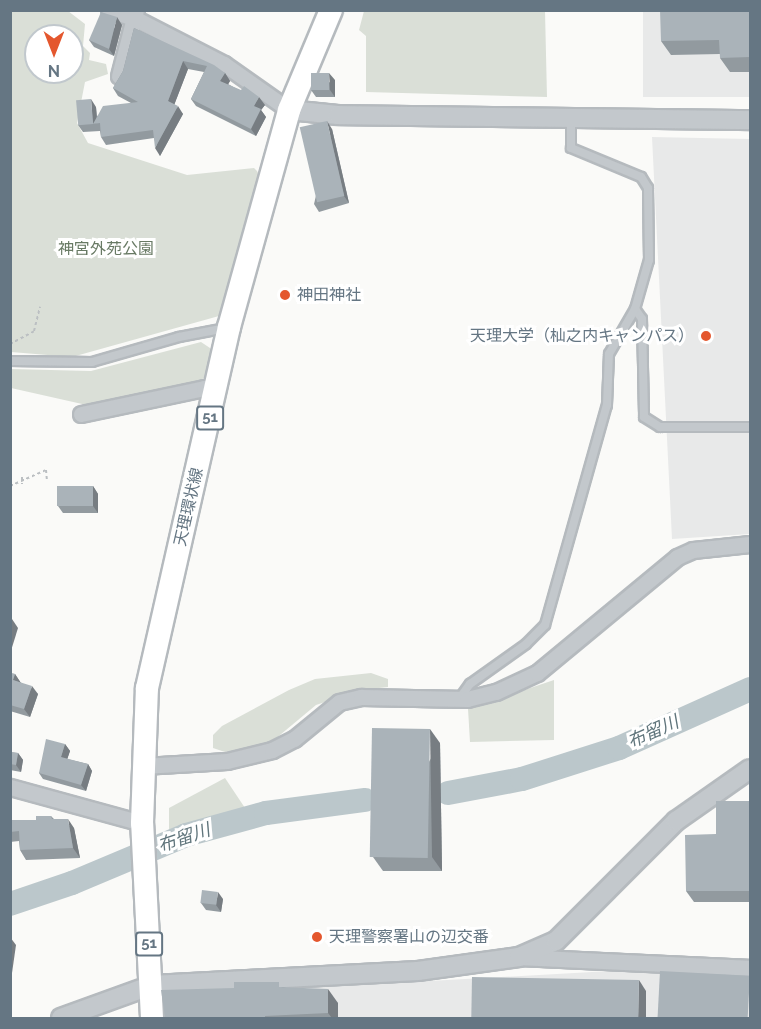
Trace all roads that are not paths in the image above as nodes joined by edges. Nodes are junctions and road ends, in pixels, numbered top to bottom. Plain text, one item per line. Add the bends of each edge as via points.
1 (109, 10) edge
2 (331, 10) edge
3 (136, 15) edge
4 (119, 76) edge
5 (289, 110) junction
6 (571, 118) junction
7 (750, 120) edge
8 (636, 309) junction
9 (230, 327) junction
10 (10, 361) edge
11 (216, 389) junction
12 (81, 414) dead end
13 (750, 427) edge
14 (750, 544) edge
15 (459, 699) junction
16 (143, 766) junction
17 (750, 768) edge
18 (10, 787) edge
19 (143, 830) junction
20 (519, 957) junction
21 (750, 968) edge
22 (152, 985) junction
23 (61, 1018) edge
24 (152, 1018) edge

1 - 3 street
2 - 5 main road, 天理環状線 / 51
3 - 4 street
3 - 5 street via 224,64
5 - 6 street via 338,115
5 - 9 main road, 天理環状線 / 51
6 - 7 street
6 - 8 lane via 571,148 641,177 648,188 649,260
8 - 13 lane via 642,319 644,417 660,427
8 - 15 lane via 609,354 607,405 545,625 526,644 470,684
9 - 10 lane via 92,362
9 - 11 main road, 天理環状線 / 51
11 - 12 street via 204,388
11 - 16 main road, 天理環状線 / 51 via 147,688
14 - 15 street via 693,550 677,557 537,673 496,692
15 - 16 street via 361,697 339,702 294,739 272,750 226,761
16 - 19 main road, 天理環状線 / 51
17 - 20 street via 676,821 556,941
18 - 19 street
19 - 22 main road, 天理環状線 / 51
20 - 21 street
20 - 22 street via 418,971
22 - 23 street
22 - 24 main road, 天理環状線 / 51

